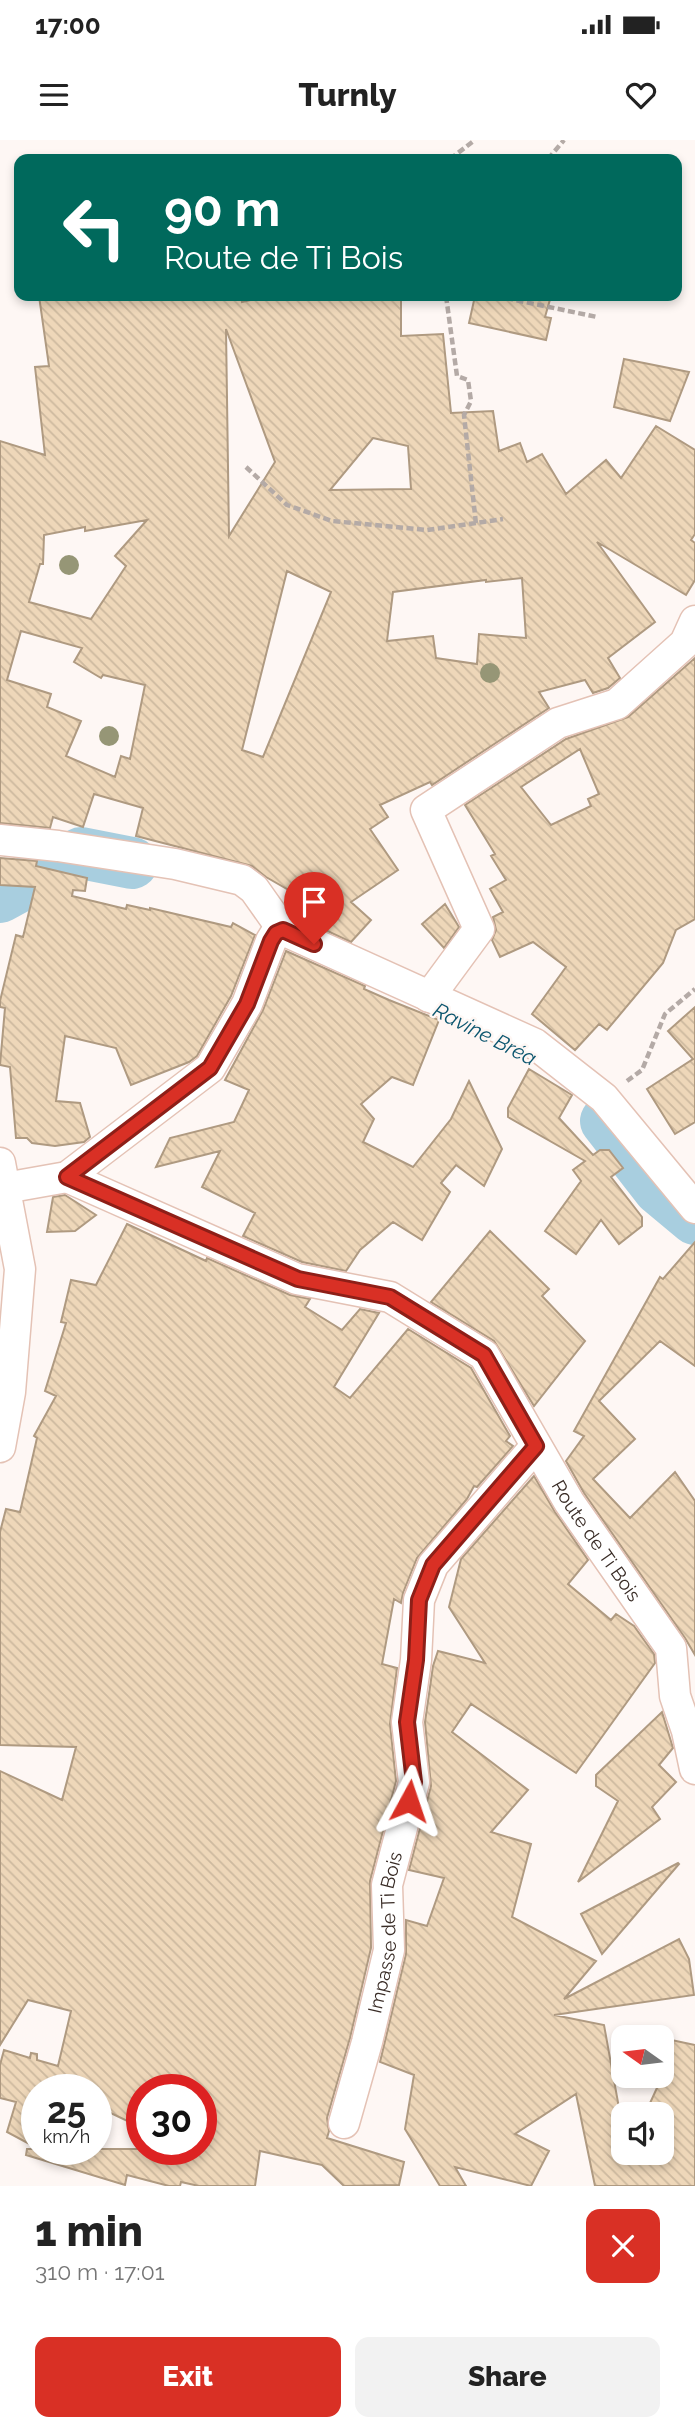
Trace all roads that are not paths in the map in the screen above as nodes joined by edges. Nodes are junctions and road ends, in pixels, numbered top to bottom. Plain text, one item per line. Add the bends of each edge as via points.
1 (695, 621) edge
2 (0, 840) edge
3 (283, 930) junction
4 (429, 997) junction
5 (3, 1175) edge
6 (67, 1177) junction
7 (695, 1208) edge
8 (9, 1289) edge
9 (536, 1446) junction
10 (0, 1447) edge
11 (695, 1769) edge
12 (344, 2123) dead end

1 - 4 street via 685,643 617,704 558,723 425,810 478,929
2 - 3 street via 175,864 242,880 254,889
3 - 4 street
3 - 6 street via 271,941 247,1004 210,1068
4 - 7 street via 535,1044 604,1098
5 - 6 street
5 - 8 street via 20,1269
6 - 9 street, Route de Ti Bois via 298,1279 390,1297 484,1355
8 - 10 street via 10,1392
9 - 11 street, Route de Ti Bois via 569,1502 671,1648 675,1696
9 - 12 street, Impasse de Ti Bois via 433,1565 419,1600 407,1722 414,1782 387,1885 389,1950

